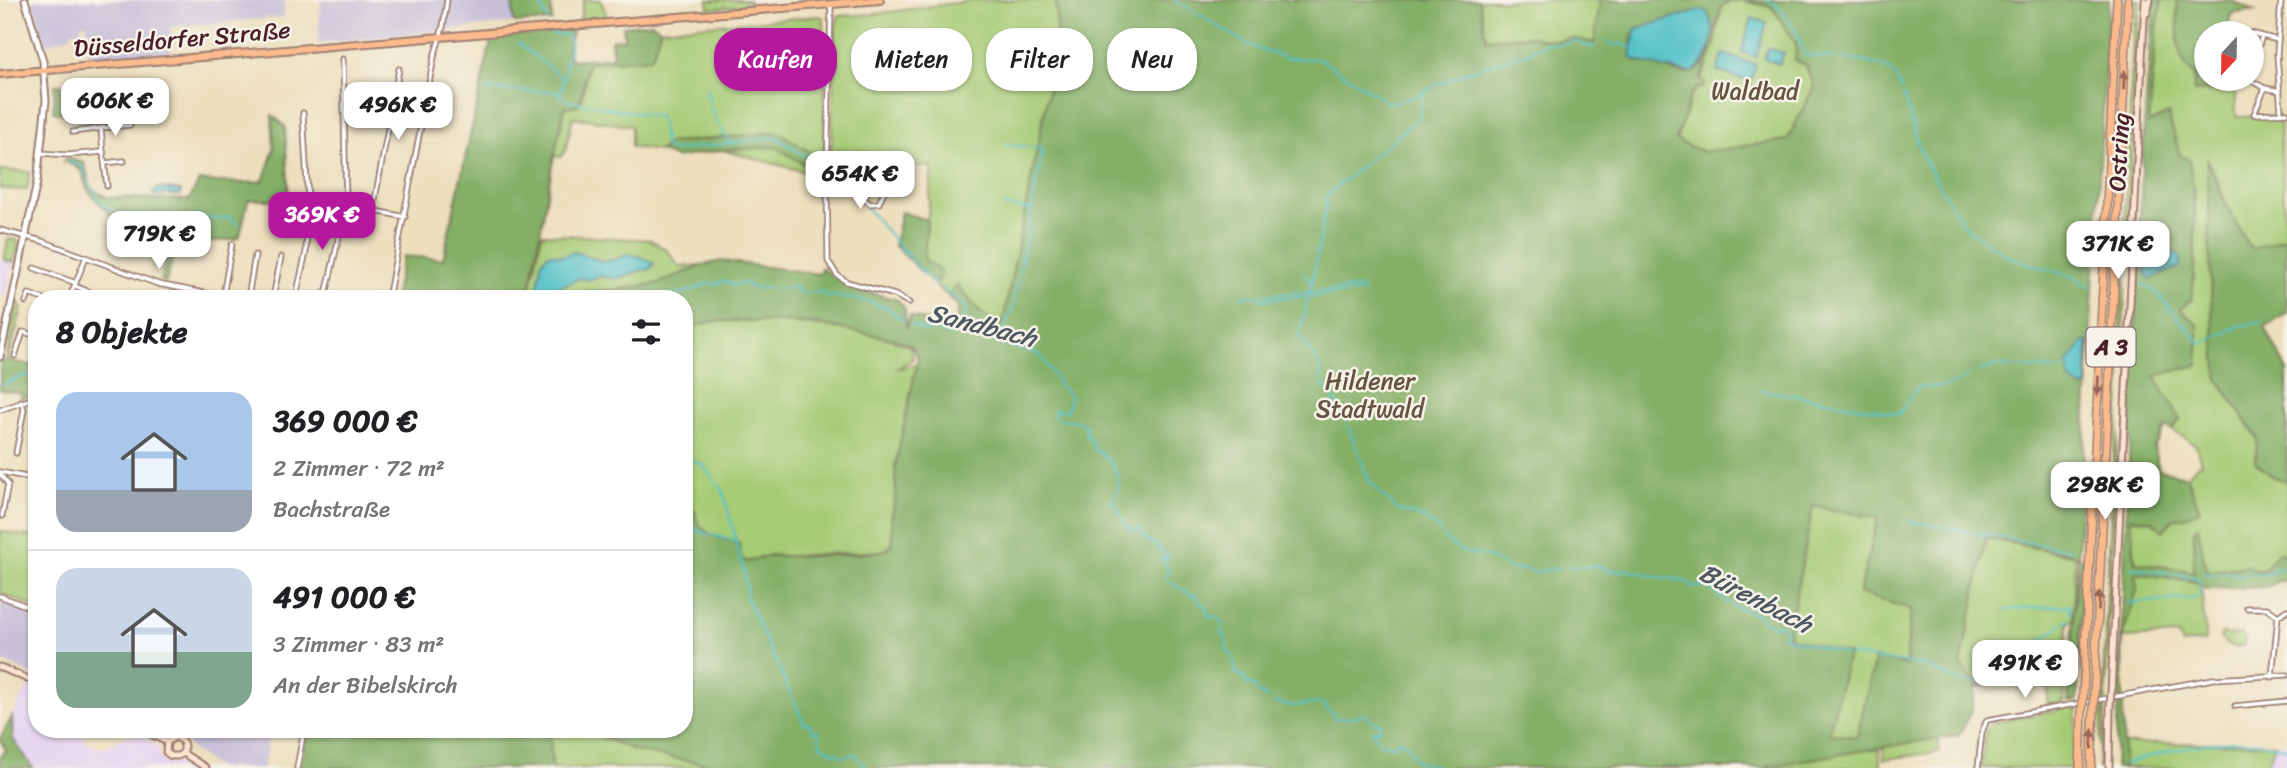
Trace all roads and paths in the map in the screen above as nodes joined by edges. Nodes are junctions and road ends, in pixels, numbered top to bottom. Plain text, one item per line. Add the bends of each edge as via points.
1 (25, 0) edge
2 (447, 0) edge
3 (880, 0) edge
4 (2117, 0) edge
5 (2128, 0) edge
6 (2147, 0) edge
7 (2281, 0) edge
8 (831, 4) junction
9 (2264, 36) edge
10 (440, 37) junction
11 (2278, 40) junction
12 (343, 59) dead end
13 (399, 69) dead end
14 (44, 70) junction
15 (0, 74) edge
16 (2265, 88) joint
17 (2280, 91) junction
18 (108, 101) dead end
19 (303, 113) dead end
20 (2281, 113) junction
21 (2287, 113) edge
22 (130, 125) dead end
23 (110, 127) junction
24 (101, 128) junction
25 (74, 132) dead end
26 (103, 152) junction
27 (41, 153) junction
28 (124, 162) dead end
29 (105, 163) junction
30 (827, 163) junction
31 (887, 185) dead end
32 (107, 186) dead end
33 (309, 200) junction
34 (345, 203) junction
35 (373, 210) junction
36 (405, 217) junction
37 (0, 230) edge
38 (26, 237) junction
39 (232, 244) dead end
40 (255, 254) dead end
41 (86, 257) junction
42 (281, 257) dead end
43 (34, 268) dead end
44 (75, 284) junction
45 (73, 290) edge
46 (88, 290) edge
47 (190, 290) edge
48 (224, 290) edge
49 (252, 290) edge
50 (276, 290) edge
51 (299, 290) edge
52 (327, 290) edge
53 (390, 290) edge
54 (28, 297) edge
55 (26, 302) dead end
56 (909, 303) dead end
57 (28, 333) edge
58 (15, 356) dead end
59 (0, 358) edge
60 (28, 399) edge
61 (22, 401) junction
62 (0, 410) edge
63 (16, 453) dead end
64 (0, 473) edge
65 (28, 478) edge
66 (2, 516) dead end
67 (0, 596) edge
68 (28, 607) edge
69 (2247, 608) dead end
70 (2287, 610) edge
71 (2278, 616) junction
72 (0, 667) edge
73 (2287, 674) edge
74 (2272, 677) junction
75 (28, 679) edge
76 (2287, 701) edge
77 (2235, 706) dead end
78 (159, 738) edge
79 (172, 738) edge
80 (181, 738) edge
81 (303, 738) edge
82 (167, 742) junction
83 (183, 752) junction
84 (206, 768) edge
85 (297, 768) edge
86 (1978, 768) edge
87 (2080, 768) edge
88 (2091, 768) edge
89 (2109, 768) edge

1 - 14 street
2 - 10 street
3 - 8 main road, Düsseldorfer Straße
4 -> 87 highway, A 3, bridge
88 -> 5 highway, A 3, bridge
6 - 89 main road, Ostring, bridge
7 - 11 street
8 - 10 main road, Düsseldorfer Straße
8 - 30 street
9 - 11 street
10 - 14 main road, Düsseldorfer Straße
10 - 36 street
11 - 17 street
12 - 34 street
13 - 35 street
14 - 15 main road, Düsseldorfer Straße
14 - 27 street
16 - 17 street
16 - 20 street via 2255,114
17 - 20 street
18 - 23 street
19 - 33 street
20 - 21 street
22 - 23 street
23 - 24 street
24 - 25 street
24 - 26 street
26 - 27 street
26 - 29 street
27 - 38 street
28 - 29 street
29 - 32 street
30 - 31 street via 870,205 879,203
30 - 56 street via 827,253 833,269 847,282
33 - 34 street
33 - 51 street
34 - 35 street
34 - 52 street
35 - 36 street
36 - 53 street
37 - 38 street
38 - 41 street
38 - 59 street
39 - 48 street
40 - 49 street
41 - 44 street
41 - 47 street via 158,284
42 - 50 street
43 - 44 street
44 - 45 street
44 - 46 street
54 - 55 street
57 - 58 street via 23,332
60 - 61 street
61 - 62 street
61 - 63 street
64 - 65 street
64 - 66 street via 8,484
67 - 68 street
69 - 71 street via 2267,608
70 - 71 street
71 - 74 street
72 - 75 main road
73 - 74 street
74 - 86 street via 2213,679 1987,720
76 - 77 street
78 - 82 main road
79 - 82 main road
80 - 83 main road
81 - 85 street
82 - 83 main road via 165,748 171,756
83 - 84 main road

